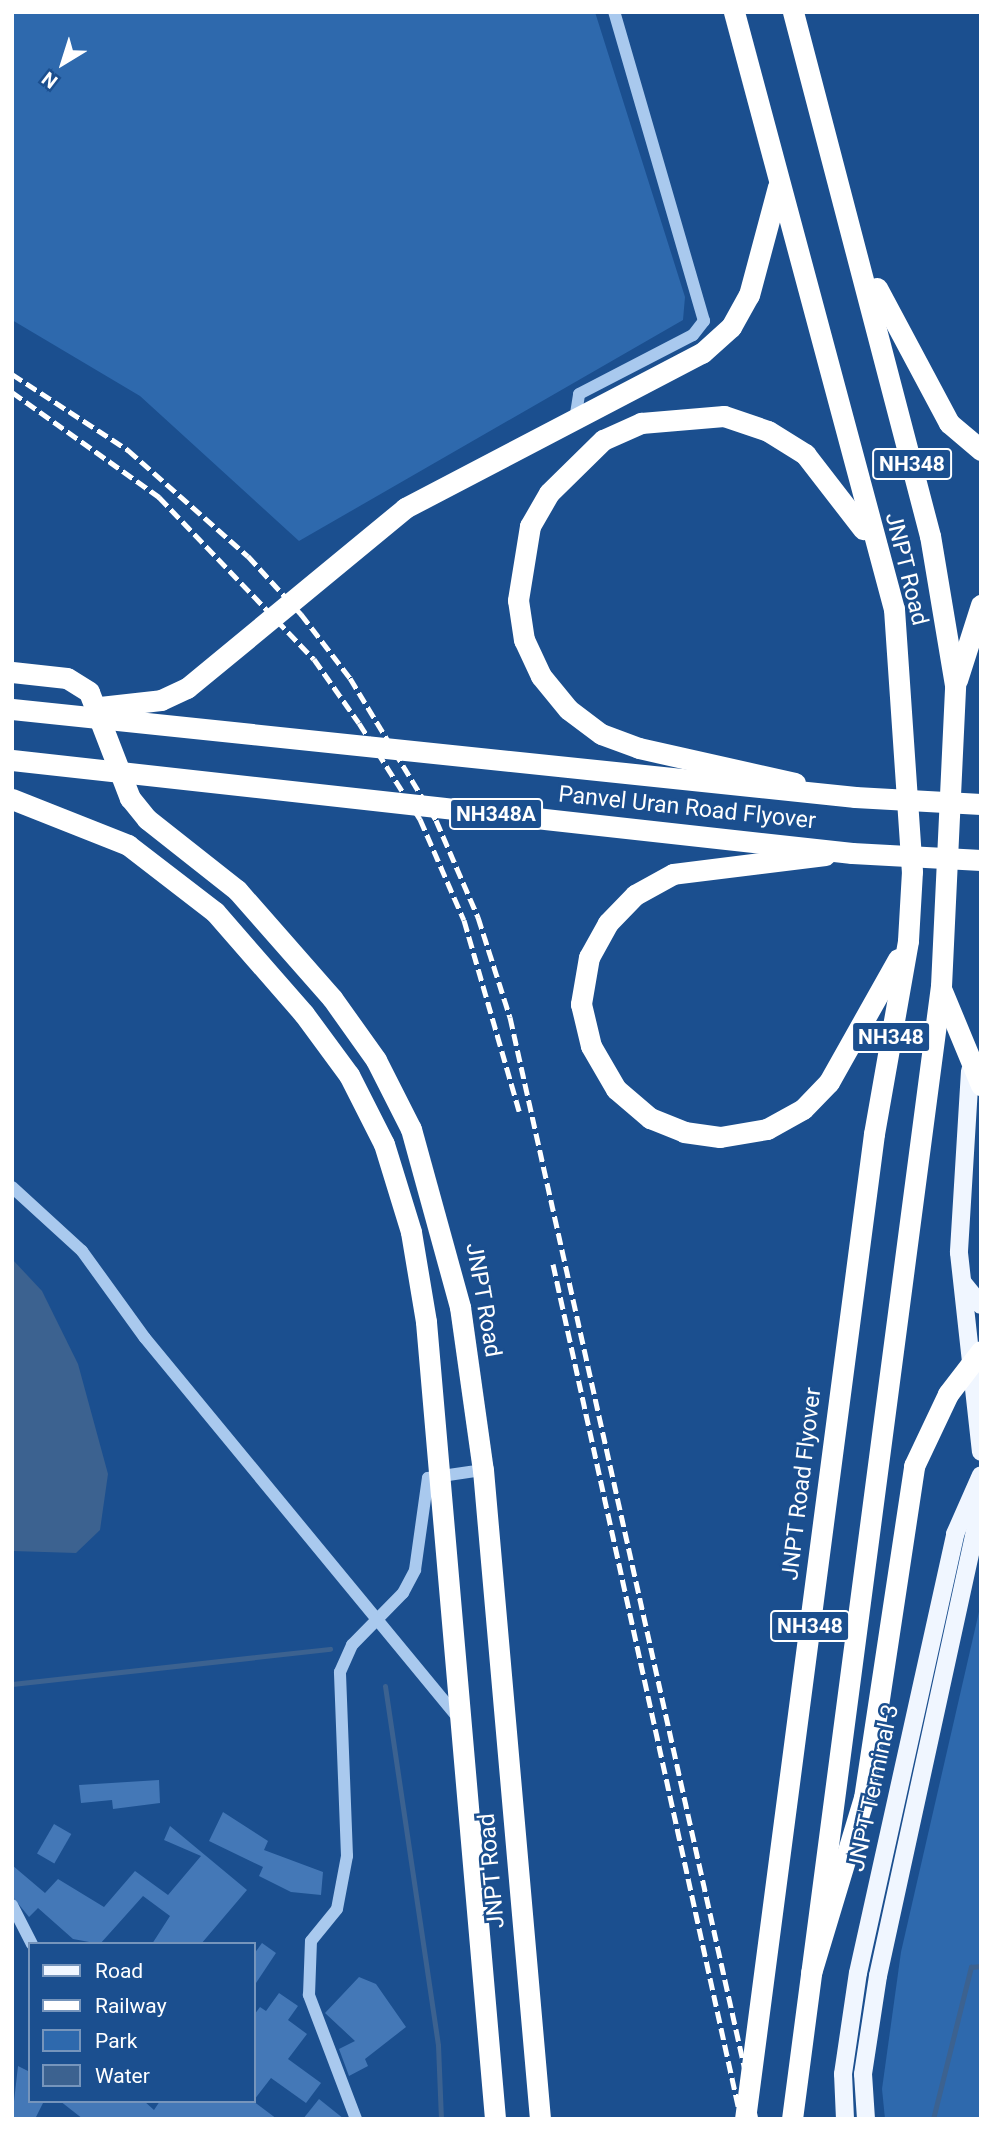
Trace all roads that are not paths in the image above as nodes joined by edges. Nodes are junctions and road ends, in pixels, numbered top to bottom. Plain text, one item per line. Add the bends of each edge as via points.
1 (614, 12) edge
2 (734, 12) edge
3 (793, 12) edge
4 (779, 178) junction
5 (856, 245) junction
6 (575, 420) junction
7 (981, 450) edge
8 (873, 546) junction
9 (981, 605) edge
10 (12, 672) edge
11 (955, 685) junction
12 (13, 709) edge
13 (12, 760) edge
14 (855, 797) junction
15 (12, 799) edge
16 (981, 804) edge
17 (147, 819) junction
18 (128, 845) junction
19 (852, 853) junction
20 (981, 860) edge
21 (908, 941) junction
22 (941, 986) junction
23 (975, 1078) edge
24 (12, 1187) edge
25 (961, 1281) junction
26 (981, 1305) edge
27 (981, 1351) edge
28 (981, 1452) edge
29 (483, 1470) junction
30 (438, 1472) junction
31 (981, 1475) edge
32 (981, 1504) edge
33 (379, 1615) junction
34 (459, 1719) junction
35 (12, 1905) edge
36 (32, 1942) edge
37 (811, 1973) junction
38 (356, 2119) edge
39 (495, 2119) edge
40 (540, 2119) edge
41 (745, 2119) edge
42 (792, 2119) edge
43 (845, 2119) edge
44 (866, 2119) edge

1 - 6 street via 705,321 693,335 579,394
2 - 4 highway, NH348
3 - 5 highway, NH348
4 - 6 highway, bridge via 772,226 732,327 702,353
4 - 8 highway, JNPT Road / NH348
5 - 7 highway via 918,375 949,423
5 - 11 highway, JNPT Road / NH348 via 930,536
6 - 12 highway, bridge via 405,508 187,688 130,706
8 - 14 highway, bridge via 837,489 805,454 768,431 724,416 641,423 603,440 558,483 530,526 518,600 524,640 541,676 601,734
8 - 21 highway, JNPT Road / NH348 via 894,609 902,680 912,871
9 - 11 highway
10 - 17 highway, JNPT Road via 67,678 89,692 118,779
11 - 22 highway, JNPT Road / NH348
12 - 14 highway, Panvel Uran Road Flyover / NH348A, bridge
13 - 19 highway, Panvel Uran Road Flyover / NH348A, bridge
14 - 16 highway, Panvel Uran Road Flyover / NH348A, bridge
15 - 18 highway, JNPT Road
17 - 18 highway
17 - 29 highway, JNPT Road via 237,890 332,998 394,1095 441,1219
18 - 30 highway, JNPT Road via 215,912 304,1014 349,1075 384,1144 411,1232
19 - 20 highway, Panvel Uran Road Flyover / NH348A, bridge
19 - 21 highway, bridge via 720,864 673,874 635,895 608,923 589,957 581,1003 591,1046 616,1089 650,1118 684,1132 720,1137 767,1129 803,1109 829,1082
21 - 41 highway, JNPT Road Flyover / NH348, bridge via 874,1133
22 - 23 highway
22 - 37 highway, NH348, bridge
23 - 25 main road via 958,1216
24 - 33 street via 82,1251 145,1338
25 - 26 main road
25 - 28 main road
27 - 37 highway, bridge via 941,1406 914,1466 864,1798
29 - 30 street
29 - 40 highway, JNPT Road
30 - 33 street via 422,1492 415,1570 403,1593
30 - 34 highway, JNPT Road
31 - 43 main road, JNPT Terminal 3 via 955,1534 858,1973 843,2074
32 - 44 main road, JNPT Terminal 3 via 878,1976 863,2074
33 - 34 street
33 - 38 street via 352,1645 340,1672 347,1856 337,1909 311,1941 310,1955 312,2007
34 - 39 highway, JNPT Road
35 - 36 street
37 - 42 highway, NH348

